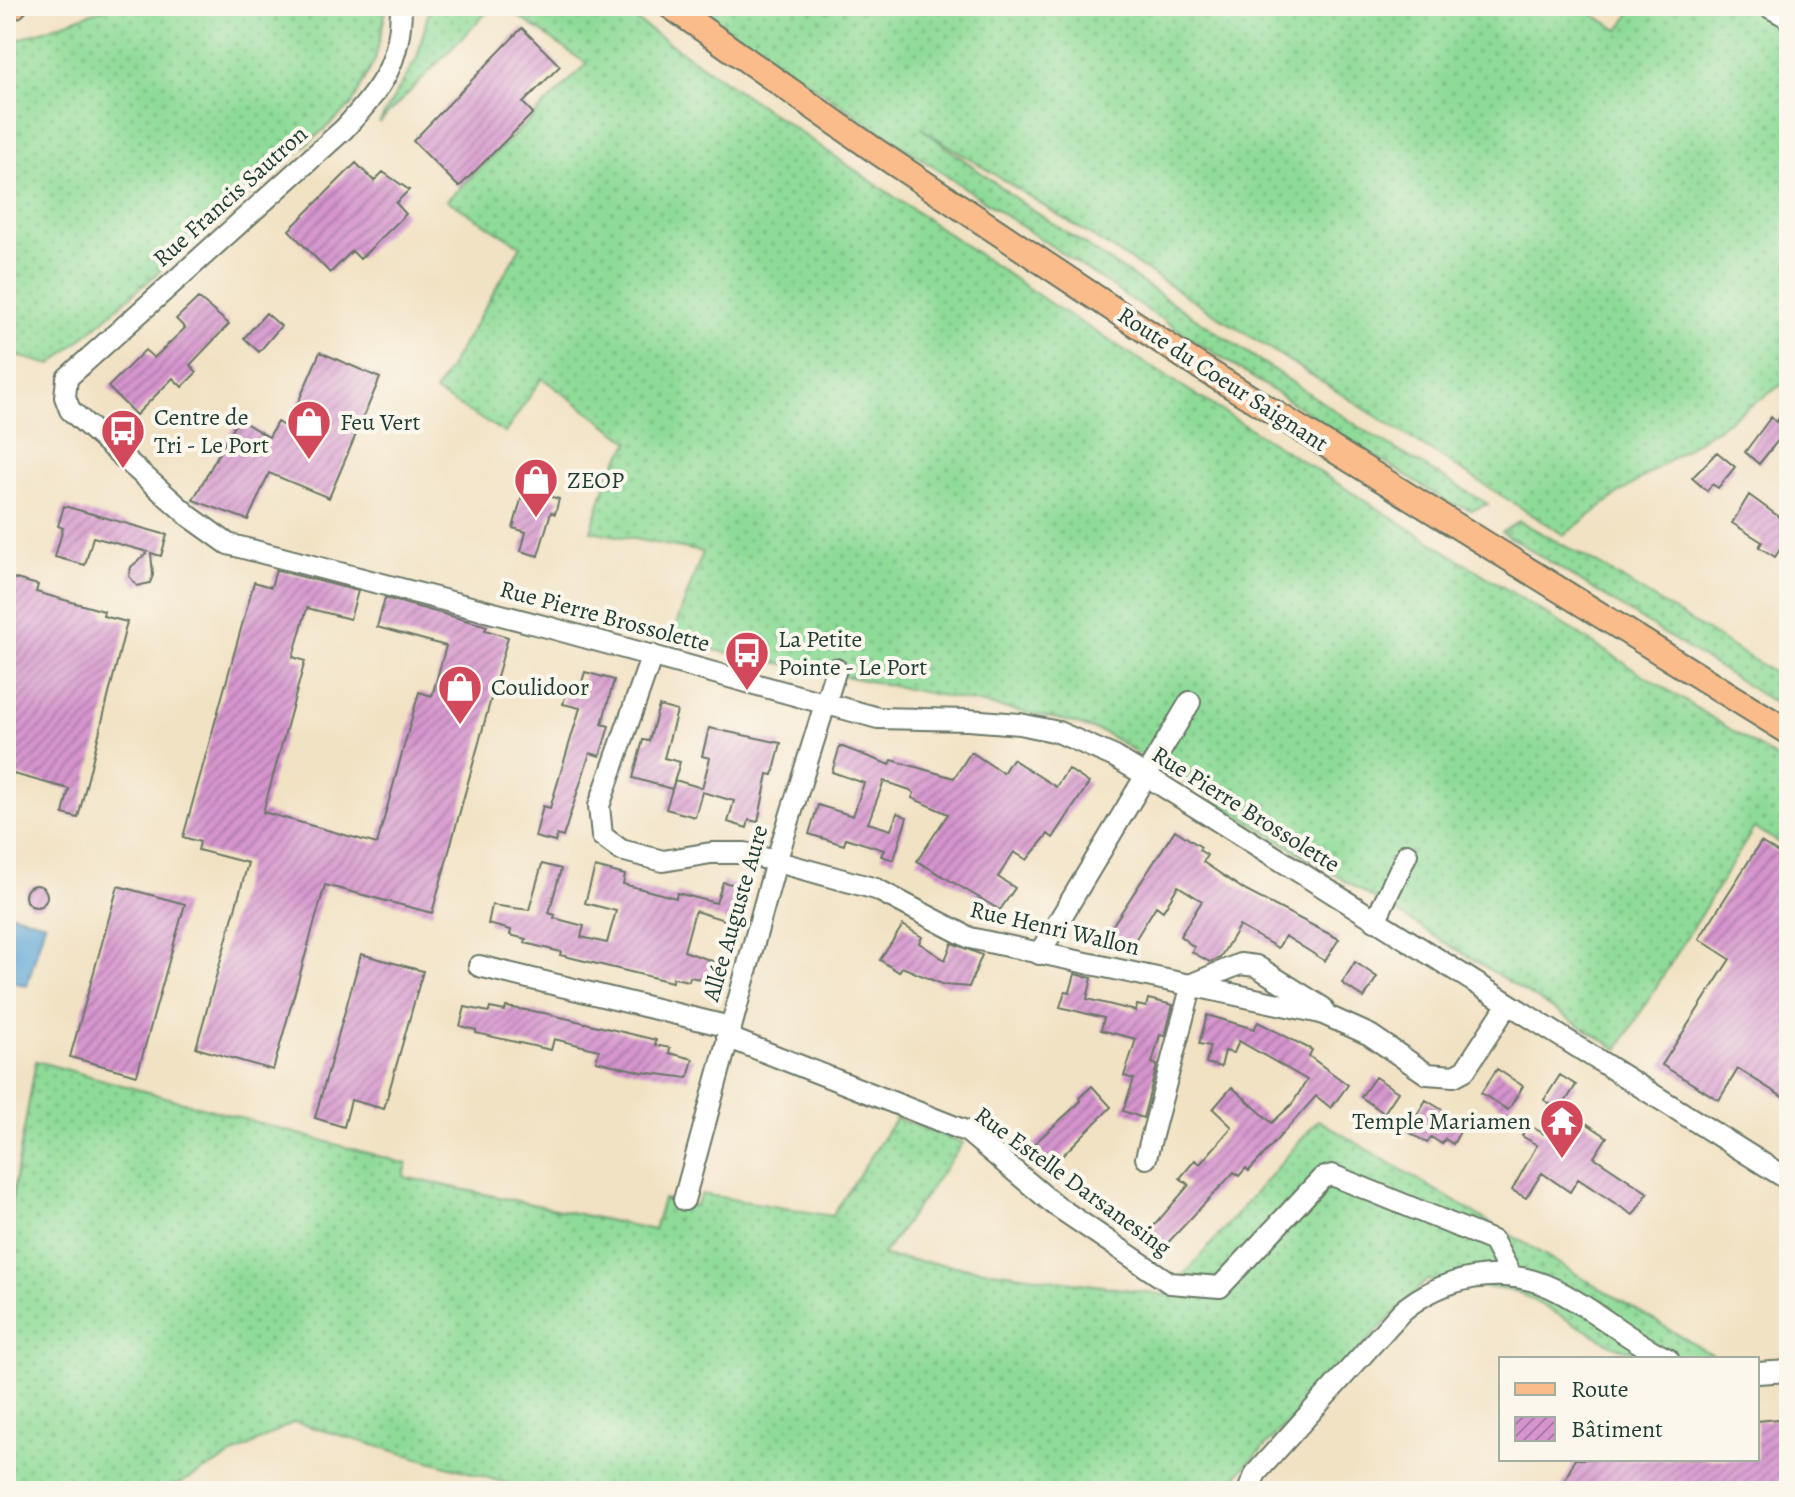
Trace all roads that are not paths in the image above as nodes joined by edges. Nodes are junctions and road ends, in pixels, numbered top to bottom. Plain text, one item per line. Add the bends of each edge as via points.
1 (14, 6) edge
2 (670, 6) edge
3 (1767, 6) edge
4 (6, 9) edge
5 (403, 12) edge
6 (1789, 18) edge
7 (64, 387) joint
8 (652, 655) junction
9 (836, 669) dead end
10 (1190, 702) dead end
11 (826, 704) junction
12 (1789, 732) edge
13 (1145, 775) junction
14 (1407, 854) dead end
15 (776, 862) junction
16 (1375, 921) junction
17 (1039, 954) junction
18 (479, 966) dead end
19 (1192, 984) junction
20 (1508, 1004) junction
21 (1345, 1022) junction
22 (728, 1032) junction
23 (1146, 1158) dead end
24 (1789, 1180) edge
25 (684, 1200) dead end
26 (1512, 1277) junction
27 (1665, 1357) edge
28 (1789, 1371) edge
29 (1759, 1373) edge
30 (1248, 1491) edge

1 - 4 main road
2 - 12 main road, Route du Coeur Saignant via 1191,361
3 - 6 street
5 - 7 street, Rue Francis Sautron via 393,67 376,94 344,129 76,367
7 - 8 street, Rue Pierre Brossolette via 70,410 228,544
8 - 11 street, Rue Pierre Brossolette
8 - 15 street, Rue Henri Wallon via 599,806 602,836 621,850 663,861 730,852
9 - 11 street, Allée Auguste Aure
10 - 13 street
11 - 13 street, Rue Pierre Brossolette via 878,718 1007,723 1058,732
11 - 15 street, Allée Auguste Aure
13 - 16 street, Rue Pierre Brossolette
13 - 17 street
14 - 16 street
15 - 17 street, Rue Henri Wallon via 876,889 953,932
15 - 22 street, Allée Auguste Aure
16 - 20 street, Rue Pierre Brossolette
17 - 19 street, Rue Henri Wallon
18 - 22 street, Allée Auguste Aure
19 - 21 street, Rue Henri Wallon
19 - 21 street via 1240,964 1256,966
19 - 23 street
20 - 21 street, Rue Henri Wallon via 1465,1070 1441,1078
20 - 24 street, Rue Pierre Brossolette
22 - 25 street
22 - 26 street, Rue Estelle Darsanesing via 968,1132 1055,1205 1170,1283 1220,1287 1322,1178 1332,1175 1493,1241
26 - 27 street via 1551,1287
26 - 30 street via 1478,1276 1419,1297 1256,1473
28 - 29 street

